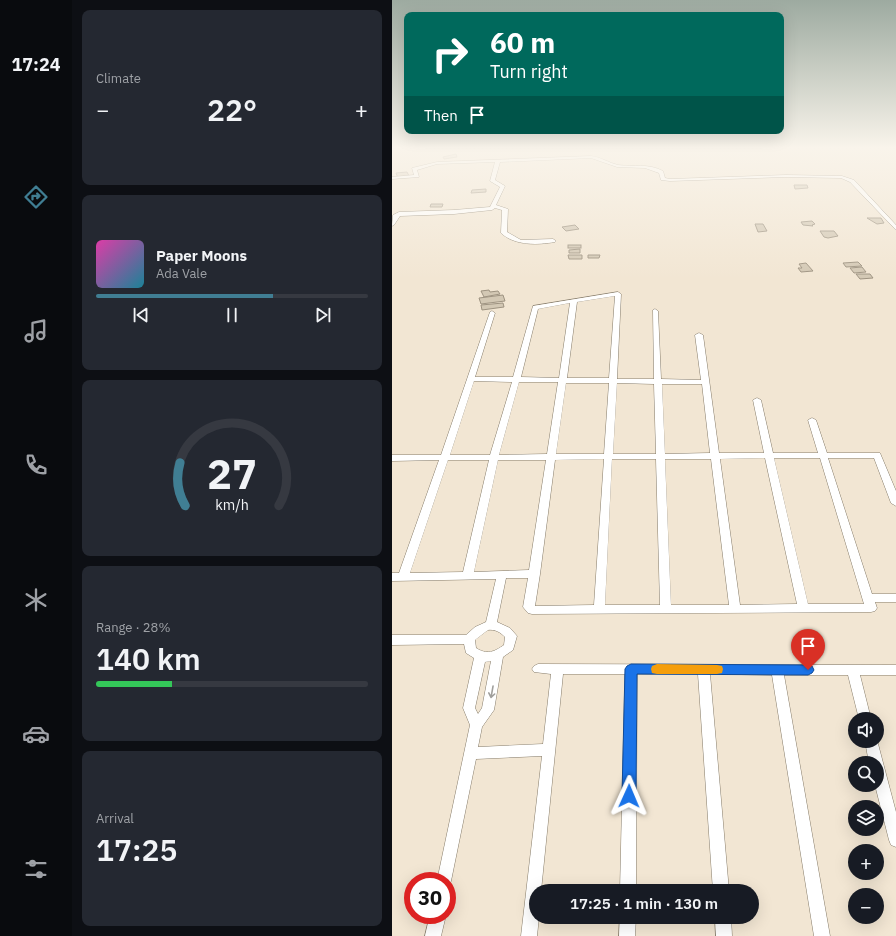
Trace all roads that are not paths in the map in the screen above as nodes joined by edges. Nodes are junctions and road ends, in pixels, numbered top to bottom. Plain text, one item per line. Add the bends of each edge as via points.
1 (500, 192) edge
2 (862, 192) edge
3 (494, 206) junction
4 (392, 224) edge
5 (896, 228) edge
6 (553, 241) dead end
7 (574, 301) junction
8 (656, 312) dead end
9 (492, 313) dead end
10 (700, 335) dead end
11 (470, 379) junction
12 (516, 380) junction
13 (563, 380) junction
14 (613, 381) junction
15 (658, 382) junction
16 (706, 382) junction
17 (757, 400) dead end
18 (812, 420) dead end
19 (770, 455) junction
20 (822, 455) junction
21 (608, 456) junction
22 (661, 456) junction
23 (715, 456) junction
24 (445, 457) junction
25 (494, 457) junction
26 (552, 457) junction
27 (392, 458) edge
28 (896, 503) edge
29 (468, 574) junction
30 (502, 574) junction
31 (535, 574) junction
32 (397, 577) edge
33 (868, 598) junction
34 (896, 598) edge
35 (803, 608) junction
36 (735, 609) junction
37 (599, 610) junction
38 (666, 610) junction
39 (491, 624) junction
40 (469, 639) junction
41 (392, 640) edge
42 (498, 655) junction
43 (480, 657) junction
44 (538, 669) dead end
45 (558, 669) junction
46 (631, 669) junction
47 (704, 669) junction
48 (778, 670) junction
49 (853, 670) junction
50 (896, 670) edge
51 (863, 712) edge
52 (476, 725) junction
53 (549, 750) junction
54 (471, 753) junction
55 (884, 792) edge
56 (896, 840) edge
57 (446, 872) edge
58 (628, 884) edge
59 (720, 884) edge
60 (436, 924) edge
61 (628, 924) edge
62 (723, 924) edge
63 (433, 936) edge
64 (529, 936) edge
65 (627, 936) edge
66 (724, 936) edge
67 (822, 936) edge

1 - 3 street
2 - 5 street
3 - 4 street via 481,210 399,214
3 - 6 street via 505,209 504,232 512,240
7 - 12 street via 535,307
7 - 13 street
7 - 14 street via 618,294
8 - 15 street
9 - 11 street
10 - 16 street
11 - 12 street
11 - 24 street
12 - 13 street
12 - 25 street
13 - 14 street
13 - 26 street
14 - 15 street
14 - 21 street
15 - 16 street
15 - 22 street
16 - 23 street
17 - 19 street
18 - 20 street
19 - 20 street
19 - 23 street
19 - 35 street
20 - 28 street via 877,455
20 - 33 street
21 - 22 street
21 - 26 street
21 - 37 street
22 - 23 street
22 - 38 street
23 - 36 street
24 - 25 street
24 - 27 street
24 - 32 street
25 - 26 street
25 - 29 street
26 - 31 street
29 - 30 street
29 - 32 street
30 - 31 street
30 - 39 street
31 - 37 street via 529,607 532,610
33 - 34 street
33 - 35 street via 871,608
35 - 36 street
36 - 38 street
37 - 38 street
39 - 40 street via 478,629
39 - 42 street via 504,627 511,636 509,647
40 - 41 street
40 - 43 street via 470,650
42 - 43 street
42 -> 52 street via 488,710
43 - 52 street via 469,708
44 - 45 street
45 - 46 street
45 - 53 street
46 - 47 street
46 - 58 street
47 - 48 street
47 - 59 street
48 - 49 street
48 - 67 street
49 - 50 street
49 - 51 street
52 - 54 street
53 - 54 street
53 - 64 street
54 - 57 street
55 - 56 street
60 - 63 street
61 - 65 street
62 - 66 street

